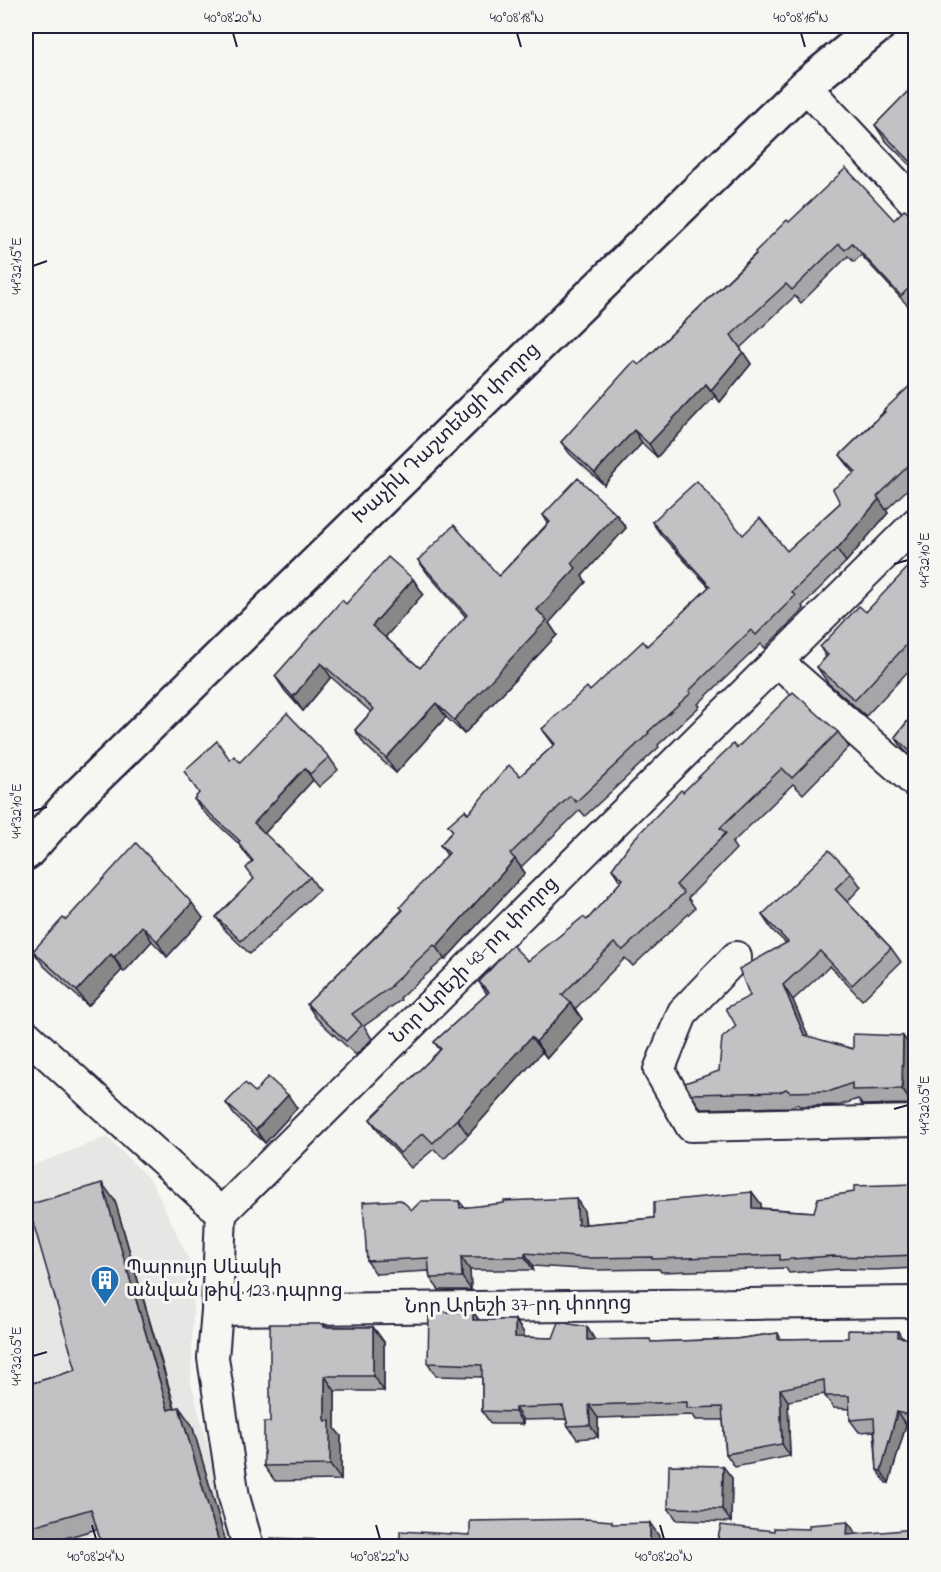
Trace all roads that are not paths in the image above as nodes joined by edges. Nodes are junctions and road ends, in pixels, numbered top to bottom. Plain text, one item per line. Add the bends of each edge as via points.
1 (878, 26) edge
2 (805, 86) junction
3 (915, 204) edge
4 (915, 523) edge
5 (777, 661) junction
6 (915, 783) edge
7 (26, 853) edge
8 (736, 957) dead end
9 (26, 1035) edge
10 (915, 1121) edge
11 (221, 1213) junction
12 (915, 1302) edge
13 (217, 1310) junction
14 (248, 1546) edge

1 - 2 main road, Խաչիկ Դաշտենցի փողոց
2 - 3 street
2 - 7 main road, Խաչիկ Դաշտենցի փողոց via 72,801
4 - 5 street, Նոր Արեշի 43-րդ փողոց
5 - 6 street
5 - 11 street, Նոր Արեշի 43-րդ փողոց
8 - 10 street via 683,1012 659,1070 691,1126
9 - 11 street
11 - 13 street
12 - 13 street, Նոր Արեշի 37-րդ փողոց
13 - 14 street via 213,1358 234,1497

